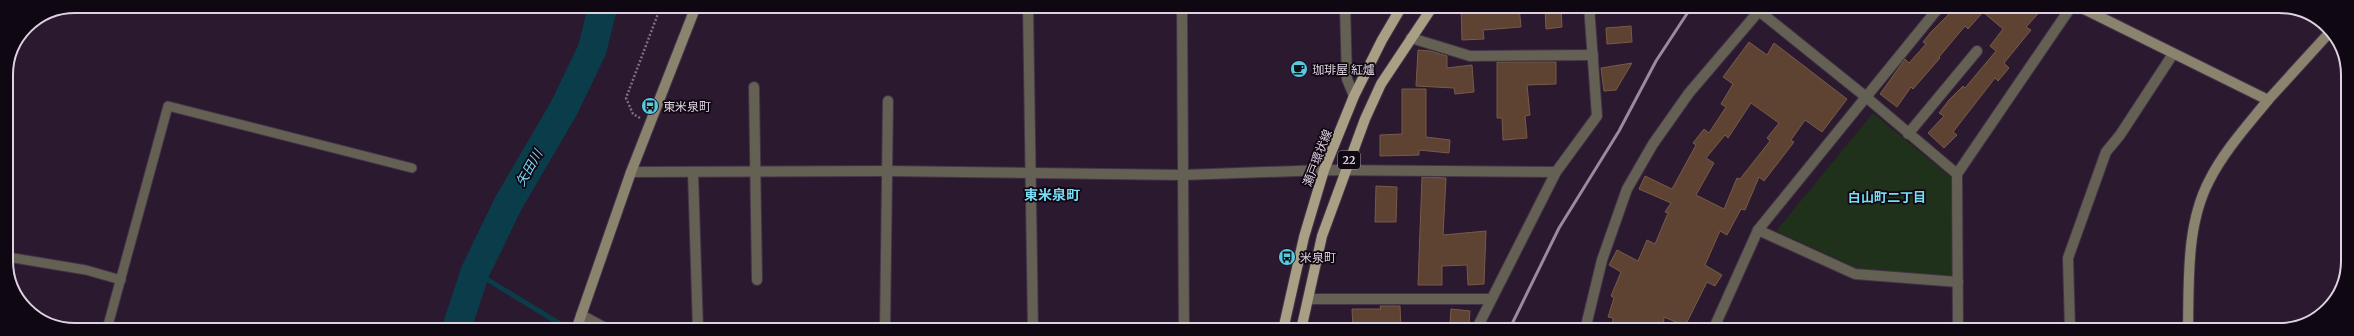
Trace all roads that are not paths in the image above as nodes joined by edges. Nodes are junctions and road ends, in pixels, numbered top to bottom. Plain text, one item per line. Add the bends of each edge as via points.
1 (693, 13) edge
2 (1028, 13) edge
3 (1182, 13) edge
4 (1345, 13) edge
5 (1398, 13) edge
6 (1428, 13) edge
7 (1589, 13) edge
8 (1758, 13) edge
9 (1766, 13) edge
10 (1934, 13) edge
11 (2066, 13) edge
12 (2094, 13) edge
13 (2327, 36) edge
14 (1411, 38) junction
15 (1977, 51) dead end
16 (2173, 54) junction
17 (1593, 55) junction
18 (754, 87) dead end
19 (1354, 96) junction
20 (1866, 97) junction
21 (2268, 100) junction
22 (888, 101) dead end
23 (1908, 134) junction
24 (412, 168) dead end
25 (1324, 170) junction
26 (887, 171) junction
27 (1345, 171) junction
28 (631, 172) junction
29 (693, 172) junction
30 (1556, 172) junction
31 (755, 173) junction
32 (1029, 173) junction
33 (1183, 174) junction
34 (1957, 174) junction
35 (1758, 230) junction
36 (13, 258) edge
37 (121, 280) junction
38 (757, 280) dead end
39 (1958, 282) junction
40 (1308, 299) junction
41 (1490, 299) junction
42 (581, 315) junction
43 (109, 323) edge
44 (578, 323) edge
45 (596, 323) edge
46 (698, 323) edge
47 (885, 323) edge
48 (1033, 323) edge
49 (1184, 323) edge
50 (1285, 323) edge
51 (1303, 323) edge
52 (1479, 323) edge
53 (1587, 323) edge
54 (1716, 323) edge
55 (1958, 323) edge
56 (2070, 323) edge
57 (2188, 323) edge

1 - 28 street
2 - 32 street
3 - 33 street
4 - 19 street via 1347,79
5 - 19 main road, 瀬戸環状線 / 22
6 - 14 main road, 22
7 - 17 street
8 - 53 street via 1689,93 1653,144 1627,189 1602,260
9 - 20 street
10 - 20 street
11 - 34 street
12 - 16 street
13 - 21 street
14 - 17 street via 1470,56
14 - 27 main road, 22 via 1381,84
15 - 23 street
16 - 21 street
16 - 56 street via 2106,152 2068,258
17 - 30 street via 1597,116
18 - 31 street
19 - 25 main road, 瀬戸環状線 / 22
20 - 23 street
20 - 35 street
21 - 57 street via 2227,152 2206,188 2194,228
22 - 26 street
23 - 34 street
24 - 37 lane via 168,106
25 - 27 street
25 - 33 street
25 - 50 main road, 瀬戸環状線 / 22 via 1304,237
26 - 31 street
26 - 32 street
26 - 47 street
27 - 30 street
27 - 40 main road, 22 via 1322,236
28 - 29 street
28 - 42 street
29 - 31 street
29 - 46 street
30 - 41 street
31 - 38 street
32 - 33 street
32 - 48 street
33 - 49 street
34 - 39 street
35 - 39 street via 1855,274
35 - 54 street
36 - 37 lane via 86,270
37 - 43 lane
39 - 55 street
40 - 41 street
40 - 51 main road, 22
41 - 52 street
42 - 44 street
42 - 45 street

